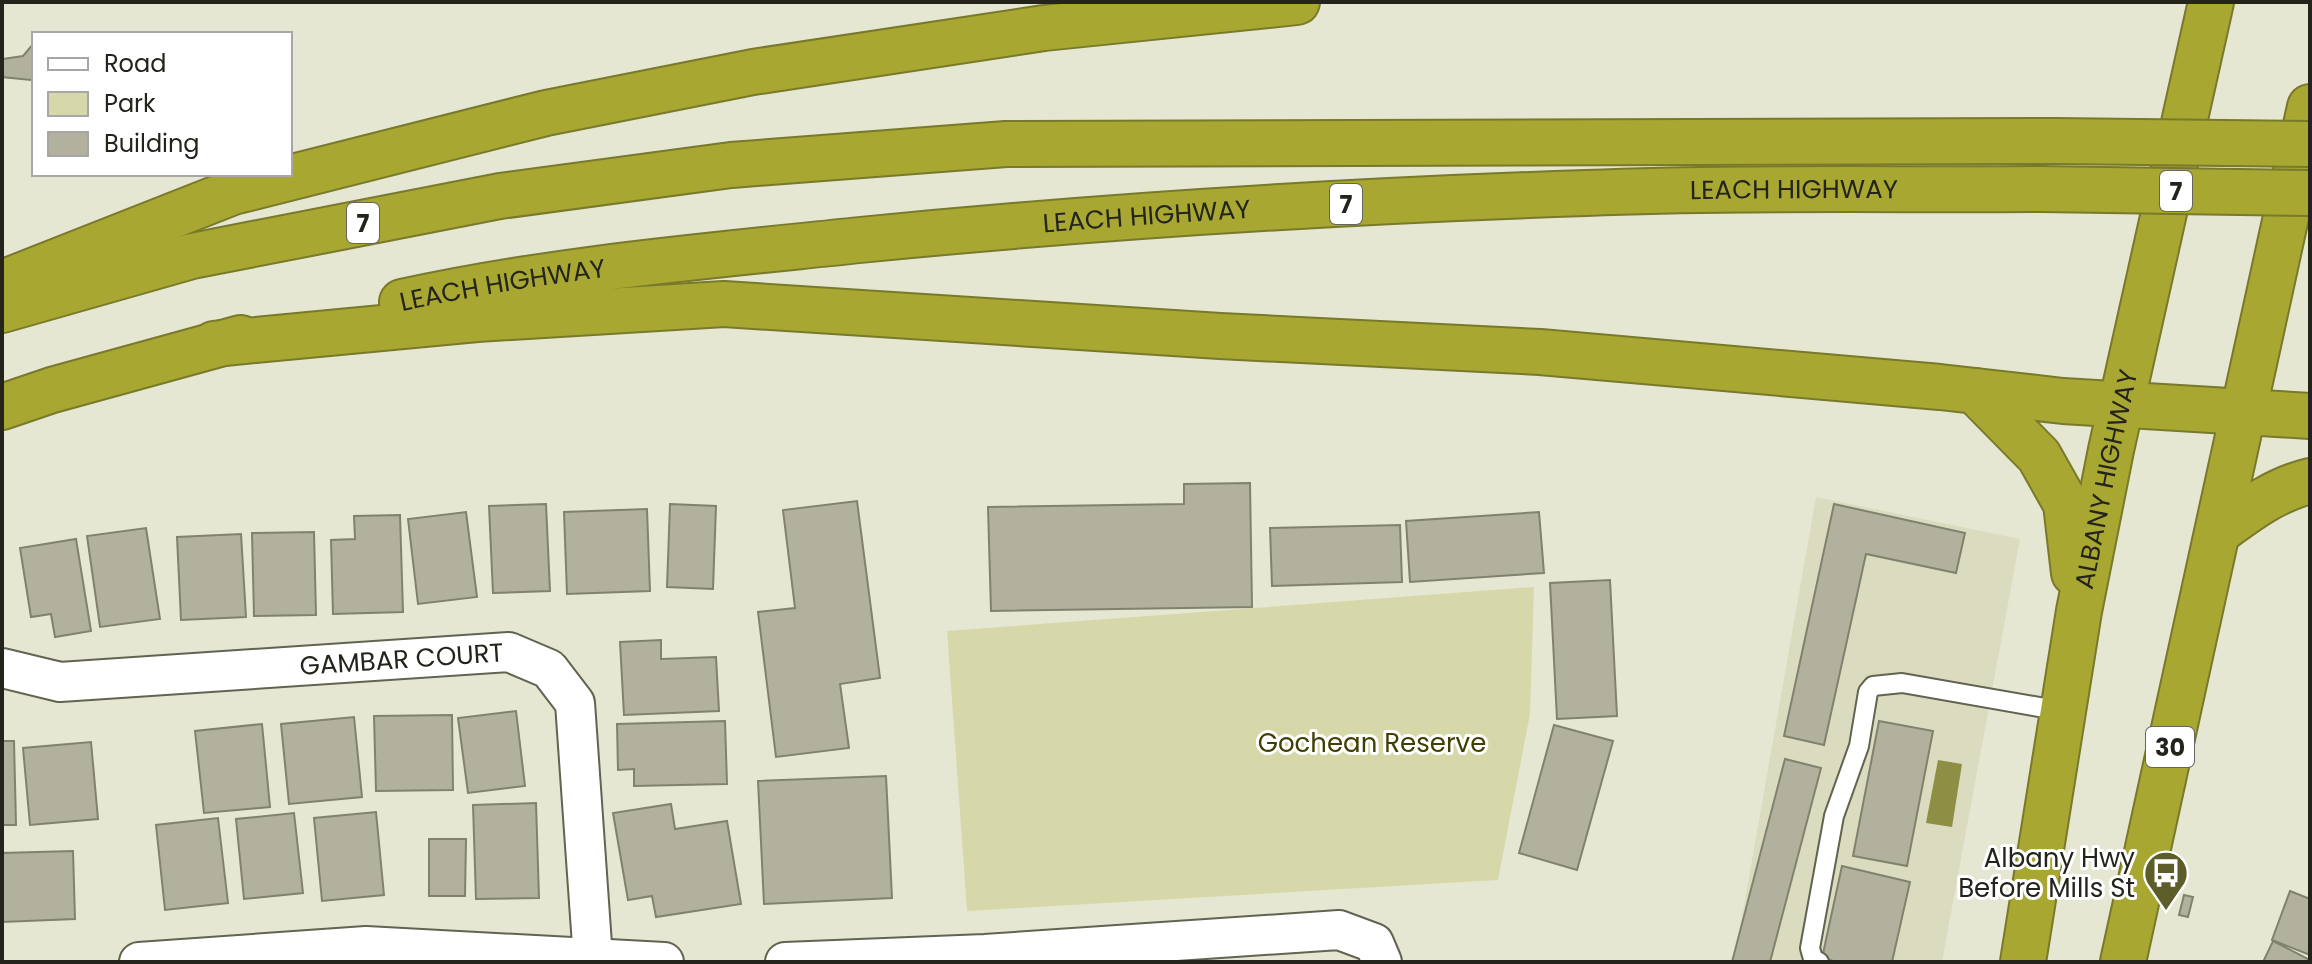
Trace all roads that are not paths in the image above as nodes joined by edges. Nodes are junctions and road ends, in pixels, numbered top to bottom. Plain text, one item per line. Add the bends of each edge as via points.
1 (1297, 2) edge
2 (2211, 2) edge
3 (2310, 107) edge
4 (2310, 144) edge
5 (2310, 193) edge
6 (2, 283) edge
7 (2, 310) edge
8 (214, 344) junction
9 (1975, 391) junction
10 (2121, 403) junction
11 (2, 407) edge
12 (2244, 413) junction
13 (2310, 416) edge
14 (2310, 481) edge
15 (2218, 532) junction
16 (2079, 611) junction
17 (2, 668) edge
18 (2063, 711) junction
19 (985, 958) edge
20 (593, 959) junction
21 (139, 962) edge
22 (664, 962) edge
23 (785, 962) edge
24 (1382, 962) edge
25 (1819, 962) edge
26 (2023, 962) edge
27 (2123, 962) edge

1 - 6 highway via 1044,28 753,72 546,113 233,192
2 - 10 highway, ALBANY HIGHWAY
3 - 12 highway, 30
4 - 7 highway, LEACH HIGHWAY / 7, bridge via 1006,144 731,165 500,196 192,256
5 - 8 highway, LEACH HIGHWAY / 7, bridge via 1590,192 999,226 652,261 469,287
8 - 9 highway via 477,319 724,304 1540,352
8 - 11 highway, LEACH HIGHWAY / 7
9 - 10 highway
9 - 16 highway via 2039,456 2066,504
10 - 12 highway
10 - 16 highway, ALBANY HIGHWAY
12 - 13 highway
12 - 15 highway, 30
14 - 15 highway via 2258,502
15 - 27 highway, 30
16 - 18 highway, ALBANY HIGHWAY
17 - 20 street, GAMBAR COURT via 60,682 509,652 549,669 575,703
18 - 25 lane via 1902,683 1873,686 1834,816 1810,948
18 - 26 highway, ALBANY HIGHWAY
19 - 23 street
19 - 24 street via 1339,930 1374,943
20 - 21 street via 366,946
20 - 22 street

